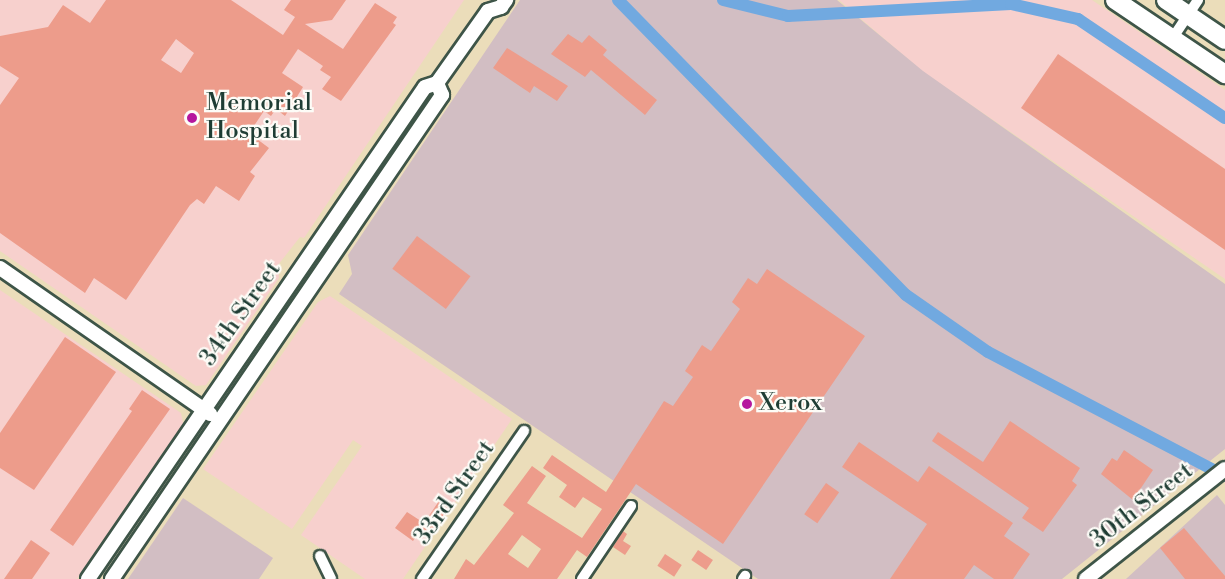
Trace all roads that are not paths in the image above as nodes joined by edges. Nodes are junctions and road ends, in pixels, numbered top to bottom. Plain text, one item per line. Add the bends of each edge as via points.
1 (506, 0) edge
2 (1115, 0) edge
3 (1166, 0) edge
4 (487, 5) edge
5 (1193, 7) edge
6 (1172, 39) junction
7 (1225, 40) edge
8 (1225, 74) edge
9 (437, 83) junction
10 (0, 268) edge
11 (203, 408) junction
12 (219, 420) junction
13 (524, 431) dead end
14 (1225, 469) edge
15 (631, 506) dead end
16 (320, 556) dead end
17 (88, 579) edge
18 (112, 579) edge
19 (331, 579) edge
20 (422, 579) edge
21 (582, 579) edge
22 (1086, 579) edge

1 - 4 street, 34th Street via 501,7
2 - 6 main road
3 - 5 main road
4 - 9 street, 34th Street
5 - 6 street
5 - 7 main road
6 - 8 main road
9 - 11 street, 34th Street via 425,87
9 - 12 street, 34th Street via 442,95
10 - 11 street
11 - 12 street
11 - 17 street, 34th Street
12 - 18 street, 34th Street
13 - 20 street, 33rd Street
14 - 22 street, 30th Street
15 - 21 street
16 - 19 street

